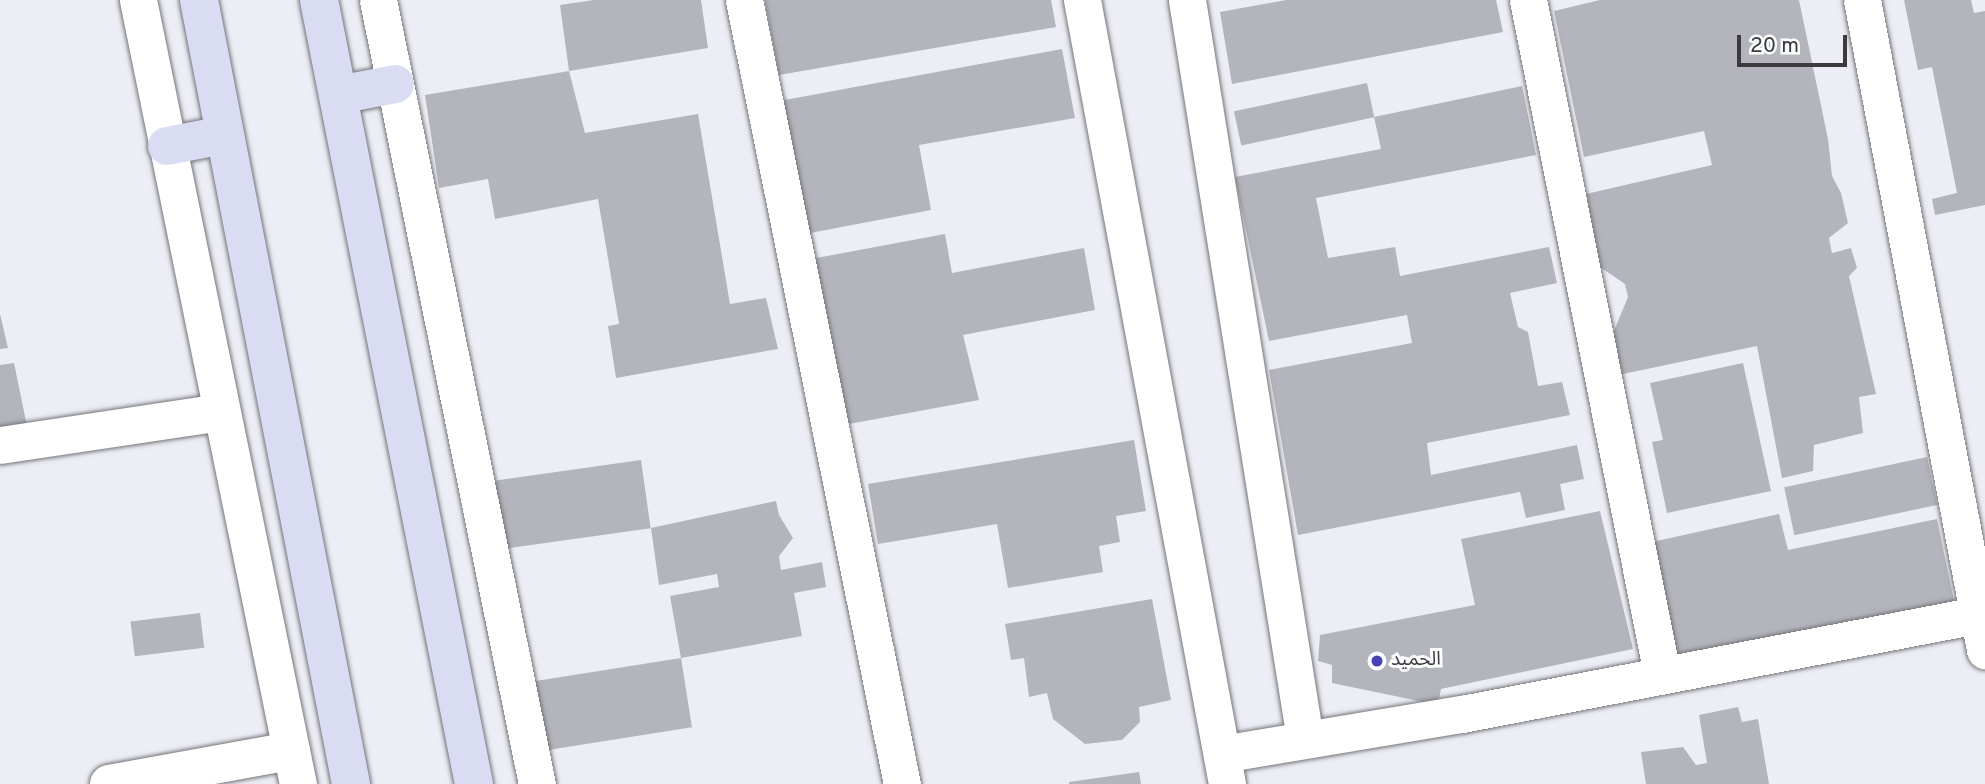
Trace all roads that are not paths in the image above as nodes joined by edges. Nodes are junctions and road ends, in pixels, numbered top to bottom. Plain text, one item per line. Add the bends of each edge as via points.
1 (138, 0) edge
2 (199, 0) edge
3 (319, 0) edge
4 (378, 0) edge
5 (744, 0) edge
6 (1082, 0) edge
7 (1187, 0) edge
8 (1528, 0) edge
9 (1862, 0) edge
10 (395, 84) junction
11 (338, 95) junction
12 (224, 135) junction
13 (167, 146) junction
14 (222, 412) junction
15 (0, 445) edge
16 (1974, 541) edge
17 (1978, 615) junction
18 (1985, 650) edge
19 (1662, 674) junction
20 (1305, 739) junction
21 (294, 767) edge
22 (1224, 769) edge
23 (109, 784) edge
24 (351, 784) edge
25 (474, 784) edge
26 (537, 784) edge
27 (902, 784) edge

1 - 13 street
2 - 12 main road
3 - 11 main road
4 - 10 street
5 - 27 street
6 - 22 street
7 - 20 street
8 - 19 street
9 - 16 street
10 - 11 main road
10 - 26 street
11 - 25 main road
12 - 13 main road
12 - 24 main road
13 - 14 street
14 - 15 street
14 - 21 street
16 - 17 street
17 - 18 street
17 - 19 street
19 - 20 street via 1462,714
20 - 22 street
21 - 23 street

